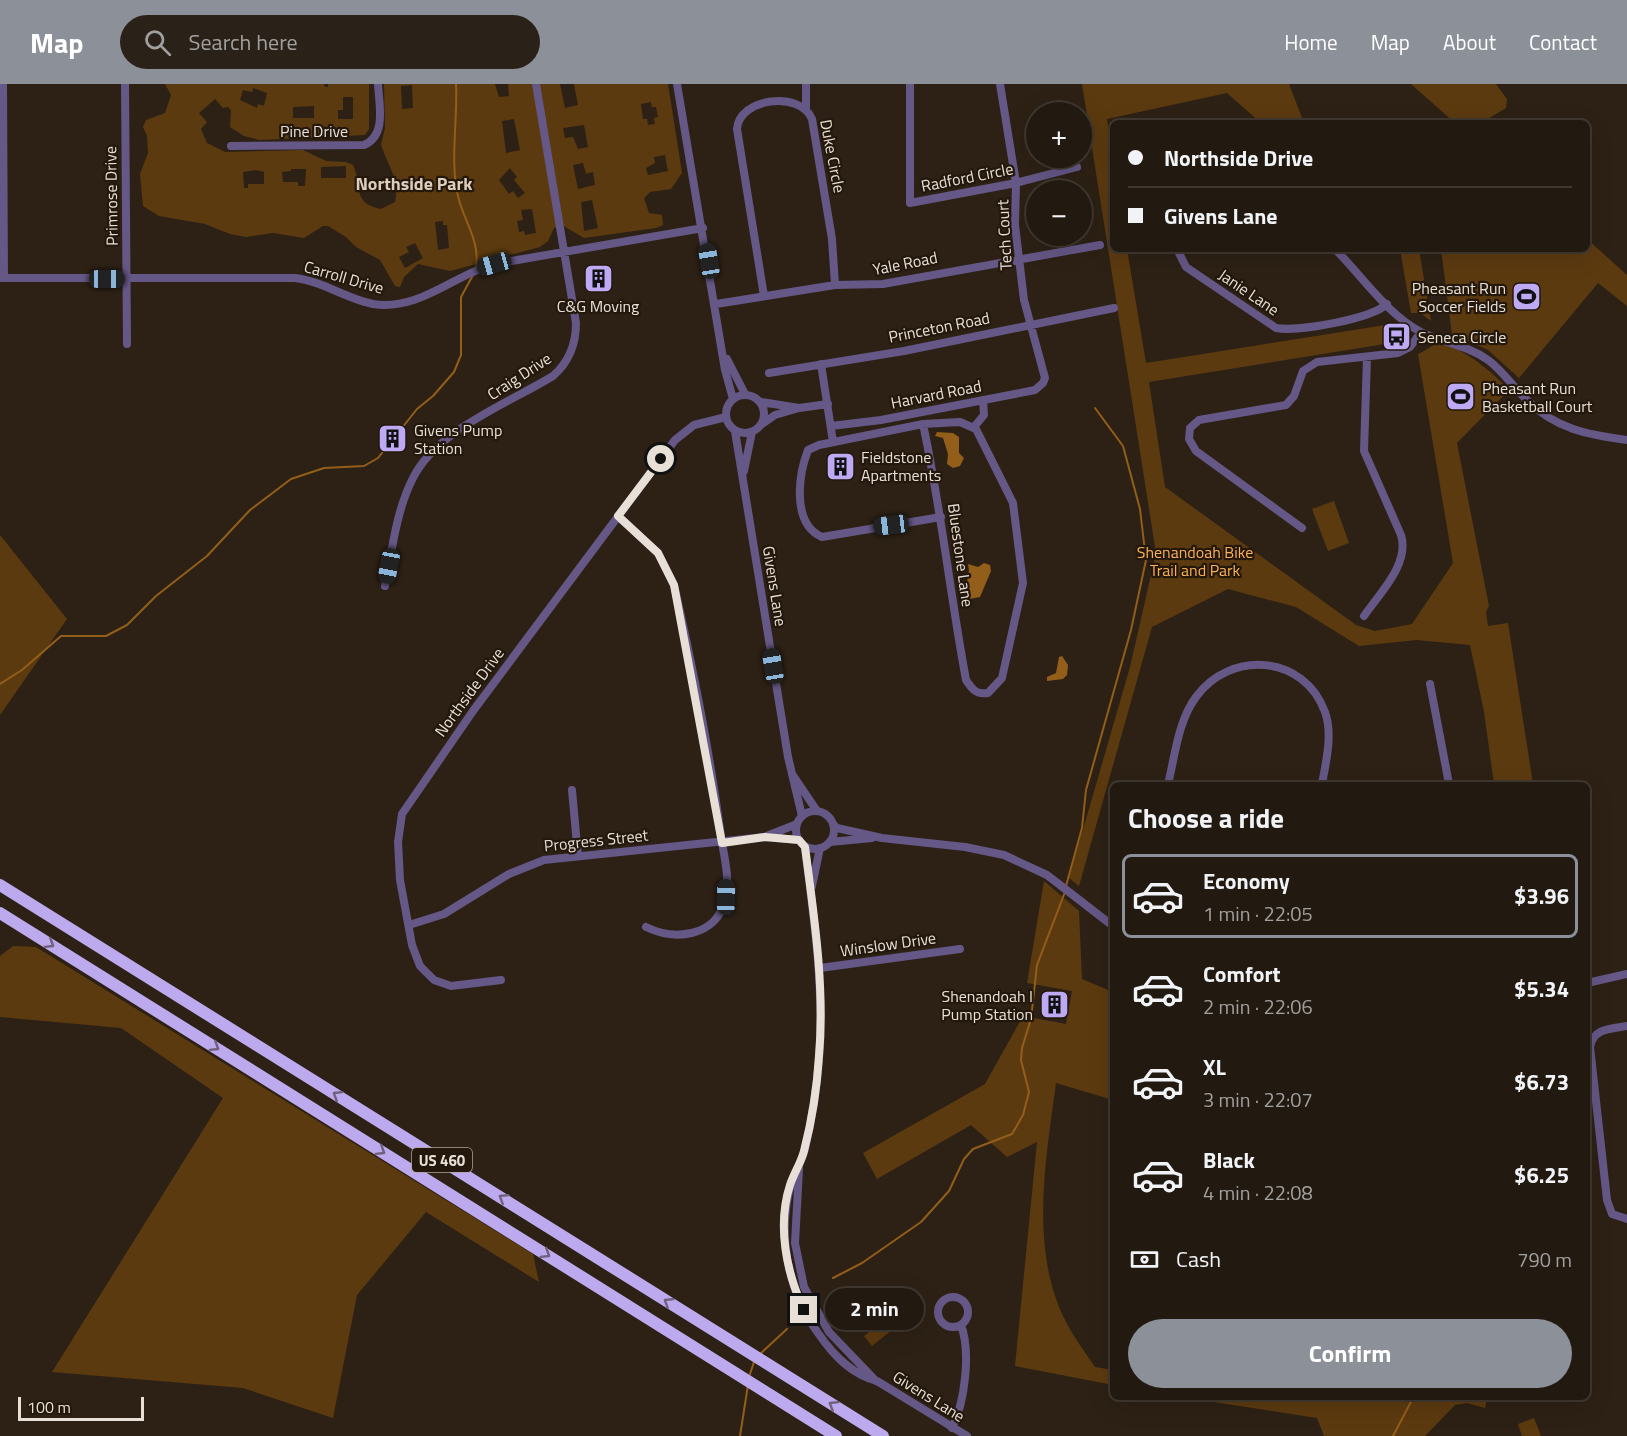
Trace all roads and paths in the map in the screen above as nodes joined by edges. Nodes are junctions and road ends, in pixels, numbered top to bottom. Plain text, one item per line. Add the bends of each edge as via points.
1 (3, 84) edge
2 (125, 84) edge
3 (378, 84) edge
4 (536, 84) edge
5 (677, 84) edge
6 (806, 84) edge
7 (910, 84) edge
8 (1000, 84) edge
9 (806, 108) junction
10 (231, 146) dead end
11 (1073, 168) edge
12 (1016, 183) junction
13 (704, 228) junction
14 (1100, 245) dead end
15 (563, 252) junction
16 (1179, 252) edge
17 (1338, 252) edge
18 (1019, 260) junction
19 (2, 278) edge
20 (127, 279) junction
21 (835, 285) junction
22 (764, 296) junction
23 (716, 304) junction
24 (1387, 304) junction
25 (1114, 308) dead end
26 (1029, 324) junction
27 (1421, 332) junction
28 (127, 344) dead end
29 (724, 354) junction
30 (1367, 357) junction
31 (821, 364) junction
32 (769, 373) dead end
33 (1043, 383) joint
34 (745, 394) junction
35 (733, 399) junction
36 (983, 400) junction
37 (760, 402) junction
38 (828, 404) junction
39 (799, 408) junction
40 (726, 417) junction
41 (762, 424) junction
42 (923, 424) junction
43 (831, 426) junction
44 (974, 427) junction
45 (735, 430) junction
46 (752, 432) junction
47 (1627, 440) edge
48 (833, 442) junction
49 (744, 475) junction
50 (618, 516) junction
51 (940, 517) junction
52 (1302, 528) dead end
53 (385, 586) dead end
54 (1364, 616) dead end
55 (1430, 684) dead end
56 (792, 774) junction
57 (1168, 782) edge
58 (1322, 782) edge
59 (1449, 782) edge
60 (572, 790) dead end
61 (818, 811) junction
62 (802, 816) junction
63 (796, 824) junction
64 (833, 824) junction
65 (765, 837) junction
66 (882, 838) junction
67 (830, 842) junction
68 (722, 843) junction
69 (802, 843) junction
70 (820, 849) junction
71 (578, 856) junction
72 (0, 885) edge
73 (811, 890) junction
74 (0, 913) edge
75 (1110, 922) edge
76 (409, 925) junction
77 (646, 927) dead end
78 (960, 949) dead end
79 (820, 968) junction
80 (1627, 974) edge
81 (501, 980) dead end
82 (1590, 982) edge
83 (1627, 1026) edge
84 (1627, 1218) edge
85 (961, 1325) dead end
86 (952, 1428) junction
87 (837, 1436) edge
88 (883, 1436) edge
89 (967, 1436) edge

1 - 19 street
2 - 20 street, Primrose Drive
3 - 10 street, Pine Drive via 379,129 364,145
4 - 15 street, Craig Drive
5 - 13 street
6 - 9 street
7 - 12 street, Radford Circle via 910,203
8 - 12 street, Tech Court
9 - 21 street, Duke Circle via 812,119 828,212
9 - 22 street, Duke Circle via 786,102 751,107 737,125
11 - 12 street, Radford Circle
12 - 18 street, Tech Court
13 - 15 street, Carroll Drive
13 - 23 street
14 - 18 street, Yale Road
15 - 20 street, Carroll Drive via 475,270 429,296 390,305 365,302 307,280
15 - 53 street, Craig Drive via 576,323 568,358 552,376 454,432 425,459 407,491
16 - 24 street, Janie Lane via 1185,267 1276,328 1294,330 1374,313
17 - 24 street
18 - 21 street, Yale Road via 865,286
18 - 26 street, Tech Court
19 - 20 street, Carroll Drive
20 - 28 street, Primrose Drive
21 - 22 street, Yale Road
22 - 23 street, Yale Road
23 - 29 street
24 - 27 street
25 - 26 street, Princeton Road
26 - 31 street, Princeton Road
26 - 33 street, Tech Court via 1044,373
27 - 30 street via 1405,351
27 - 47 street via 1480,354 1534,408 1557,423 1582,433
29 - 34 street
29 - 35 street
30 - 52 street via 1312,363 1300,376 1294,396 1286,405 1199,420 1189,431 1190,444 1196,451
30 - 54 street via 1364,451 1404,549 1400,563
31 - 32 street, Princeton Road
31 - 38 street
33 - 36 street, Harvard Road via 1035,390
34 - 35 street
34 - 37 street
35 - 40 street
36 - 43 street, Harvard Road
36 - 44 street via 984,415
37 - 39 street
37 - 41 street via 765,415
38 - 39 street
38 - 43 street
39 - 41 street via 775,415
40 - 45 street
40 - 50 street, Northside Drive via 685,431
41 - 46 street
42 - 44 street via 960,422
42 - 48 street
42 - 51 street, Bluestone Lane
43 - 48 street
44 - 51 street, Bluestone Lane via 1013,502 1023,583 1002,678 988,693 980,694 966,680
45 - 46 street
45 - 49 street, Givens Lane
46 - 49 street, Givens Lane
48 - 51 street via 808,450 803,462 802,506 810,531 822,537
49 - 56 street, Givens Lane
50 - 68 street via 658,553 674,585
50 - 76 street, Northside Drive via 402,814 398,842 400,880
55 - 59 street
56 - 61 street, Givens Lane
56 - 62 street, Givens Lane
57 - 58 street via 1185,718 1204,687 1230,669 1263,663 1282,667 1300,679 1322,704 1329,732
60 - 71 street
61 - 62 street
61 - 64 street
62 - 63 street
63 - 65 street, Progress Street
63 - 69 street
64 - 66 street
64 - 67 street
65 - 68 street, Progress Street
65 - 69 street, Progress Street
66 - 67 street
66 - 75 street via 1004,855 1055,880
67 - 70 street
68 - 71 street, Progress Street
68 - 77 street via 726,897 712,924 684,935
69 - 70 street
69 - 73 street, Givens Lane
70 - 73 street, Givens Lane
71 - 76 street, Progress Street via 528,864 449,911
88 -> 72 highway, US 460
73 - 79 street, Givens Lane
74 -> 87 highway, US 460
76 - 81 street, Northside Drive via 420,966 434,980 462,987
78 - 79 street, Winslow Drive
79 - 86 street, Givens Lane via 818,1076 810,1126 799,1169 791,1183 785,1224 793,1284 809,1319 827,1345 861,1377 877,1381
80 - 82 street
83 - 84 street via 1598,1033 1590,1047 1606,1200 1612,1214
85 - 86 street via 968,1348
86 - 89 street, Givens Lane

